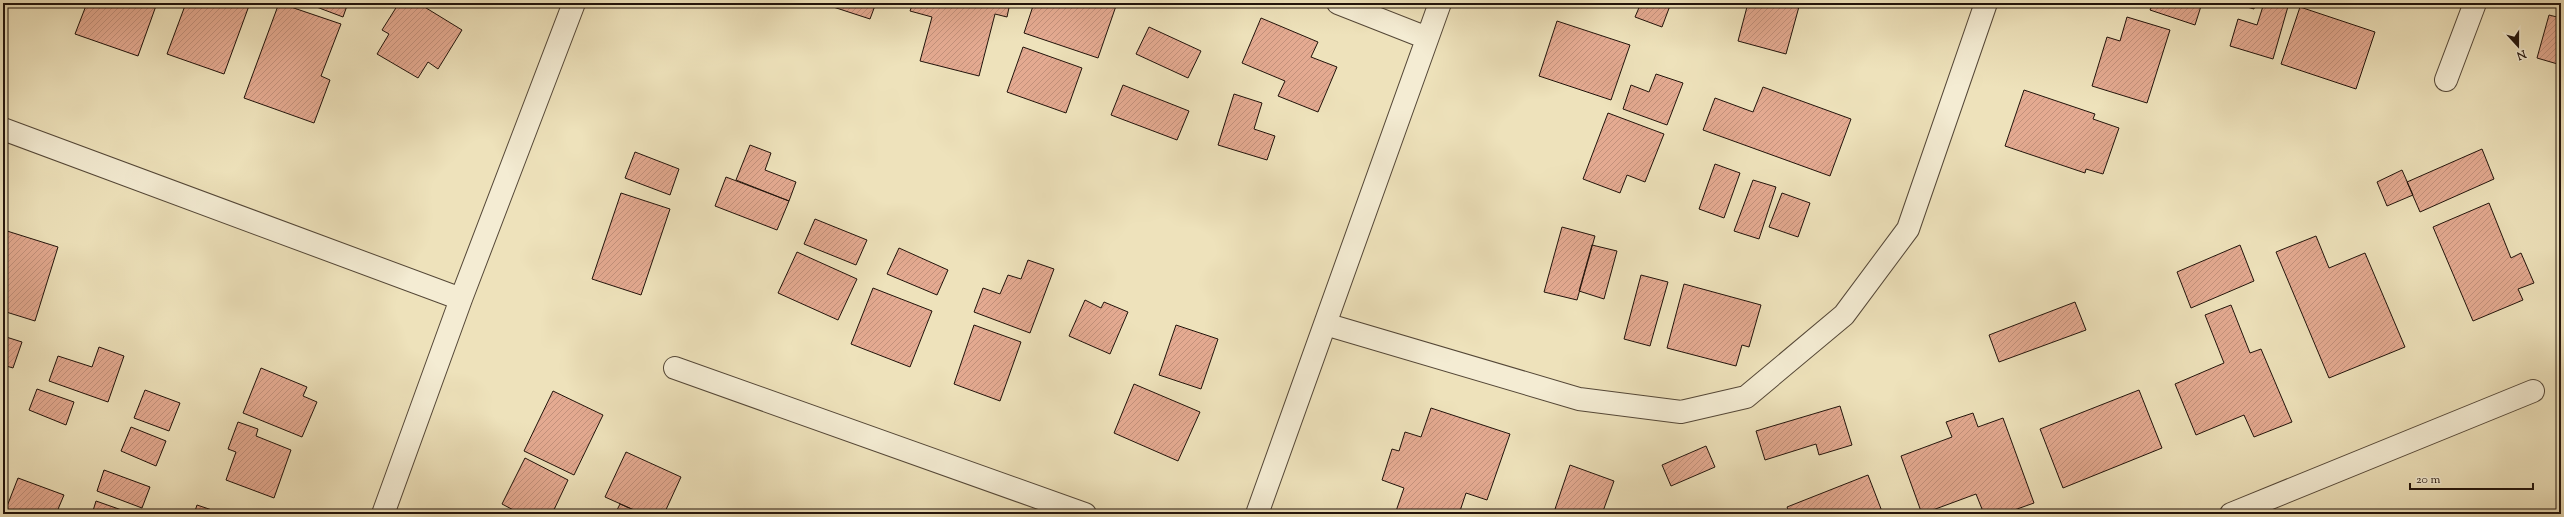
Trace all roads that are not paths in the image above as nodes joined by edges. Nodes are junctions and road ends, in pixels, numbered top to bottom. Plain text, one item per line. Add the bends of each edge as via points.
1 (574, 3) edge
2 (1338, 3) edge
3 (1440, 3) edge
4 (1986, 3) edge
5 (2475, 3) edge
6 (1427, 38) junction
7 (2446, 80) dead end
8 (3, 129) edge
9 (462, 299) junction
10 (1325, 324) junction
11 (675, 368) dead end
12 (2533, 391) dead end
13 (384, 514) edge
14 (1085, 514) edge
15 (1257, 514) edge
16 (2231, 514) edge

1 - 9 street
2 - 6 street
3 - 6 street
4 - 10 street via 1908,229 1844,315 1746,397 1681,412 1579,399
5 - 7 street
6 - 10 street
8 - 9 street
9 - 13 street
10 - 15 street
11 - 14 street
12 - 16 street

